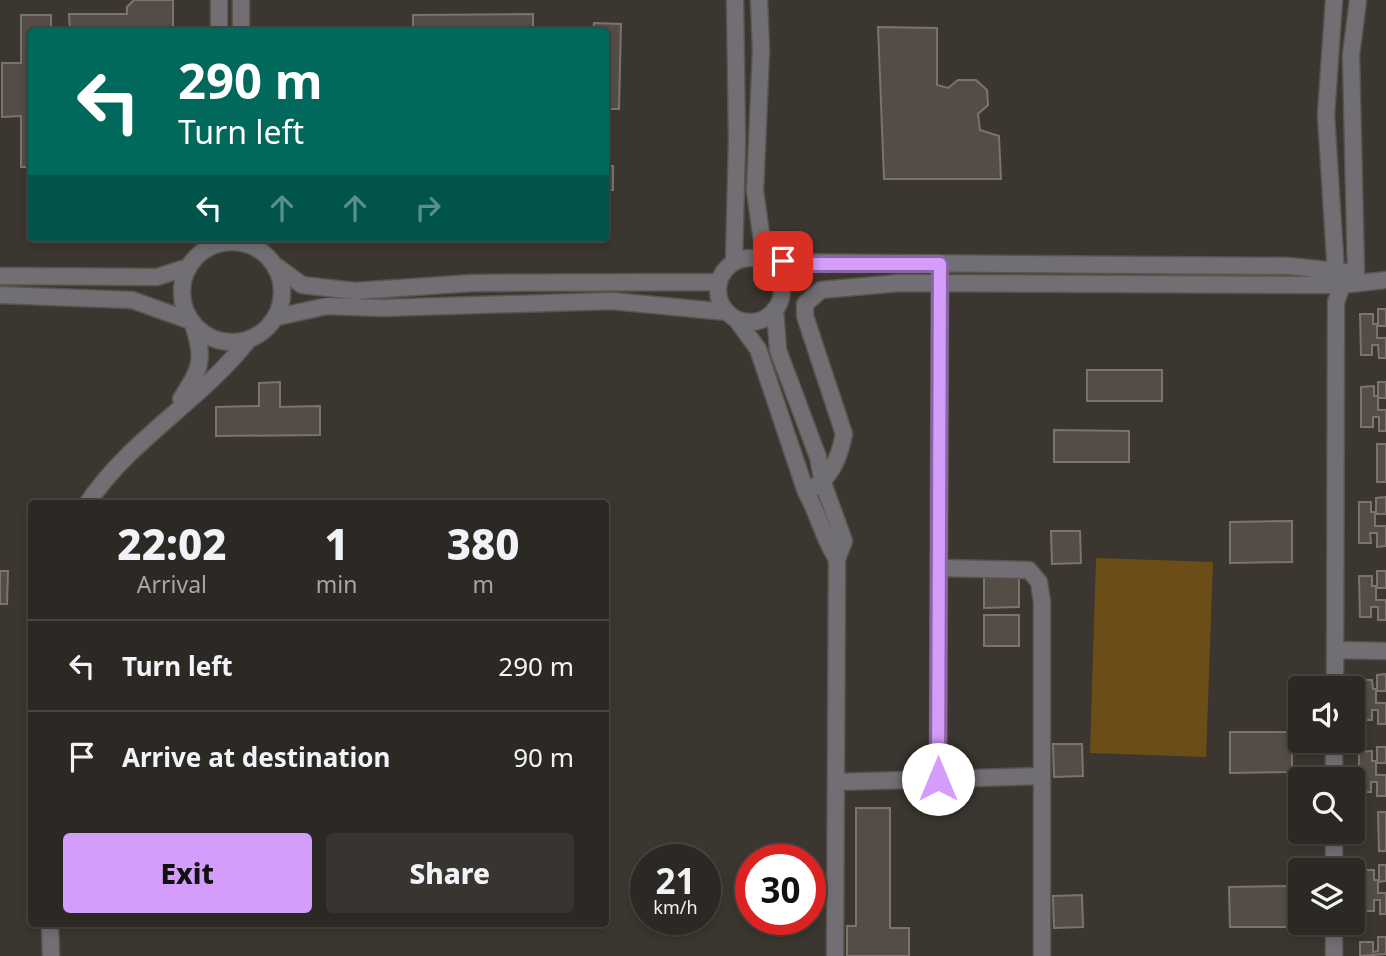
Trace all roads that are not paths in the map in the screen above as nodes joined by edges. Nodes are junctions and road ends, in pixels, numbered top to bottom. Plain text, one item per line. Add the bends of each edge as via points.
1 (219, 0) edge
2 (241, 0) edge
3 (735, 0) edge
4 (759, 0) edge
5 (1334, 0) edge
6 (1358, 0) edge
7 (219, 28) edge
8 (241, 28) edge
9 (227, 242) edge
10 (248, 242) edge
11 (209, 243) edge
12 (734, 262) junction
13 (765, 262) junction
14 (940, 264) junction
15 (276, 266) junction
16 (188, 267) junction
17 (0, 276) edge
18 (1339, 279) junction
19 (1386, 280) edge
20 (719, 282) junction
21 (939, 283) junction
22 (0, 295) edge
23 (775, 309) junction
24 (731, 315) junction
25 (277, 317) junction
26 (192, 323) junction
27 (249, 339) junction
28 (171, 412) junction
29 (823, 483) junction
30 (806, 492) junction
31 (91, 500) edge
32 (837, 559) junction
33 (940, 568) junction
34 (1335, 650) junction
35 (1386, 651) edge
36 (1335, 676) edge
37 (1040, 776) junction
38 (938, 779) junction
39 (836, 782) junction
40 (50, 927) edge
41 (1334, 935) edge
42 (51, 956) edge
43 (835, 956) edge
44 (1042, 956) edge
45 (1334, 956) edge

1 - 7 street
2 - 8 street
3 - 12 street
4 - 13 street via 755,191
5 - 18 street via 1326,116
6 - 18 street via 1351,55 1356,273
9 - 11 street
10 - 15 street
11 - 16 street
12 - 13 street via 744,258
12 - 20 street
13 - 14 street
13 - 23 street via 774,269 782,289
14 - 18 street via 1288,266
14 - 21 street
15 - 20 street via 302,285 355,291 473,283
15 - 25 street via 283,291
16 - 17 street via 157,277
16 - 26 street via 182,295
18 - 19 street
18 - 21 street
18 - 34 street
20 - 24 street via 718,292
21 - 29 street via 821,290 805,304 809,335 844,434 841,451
21 - 33 street
22 - 26 street via 132,300
23 - 24 street via 757,321
23 - 29 street via 778,350 818,457
24 - 25 street via 612,301 327,306
24 - 30 street via 758,349
25 - 27 street
26 - 27 street via 212,339
26 - 28 street via 201,363
27 - 28 street via 225,369
28 - 31 street
29 - 30 street
29 - 32 street via 844,541
30 - 32 street
32 - 39 street
33 - 37 street via 1029,570 1039,582
33 - 38 street
34 - 35 street
34 - 36 street
37 - 38 street
37 - 44 street
38 - 39 street
39 - 43 street
40 - 42 street
41 - 45 street

